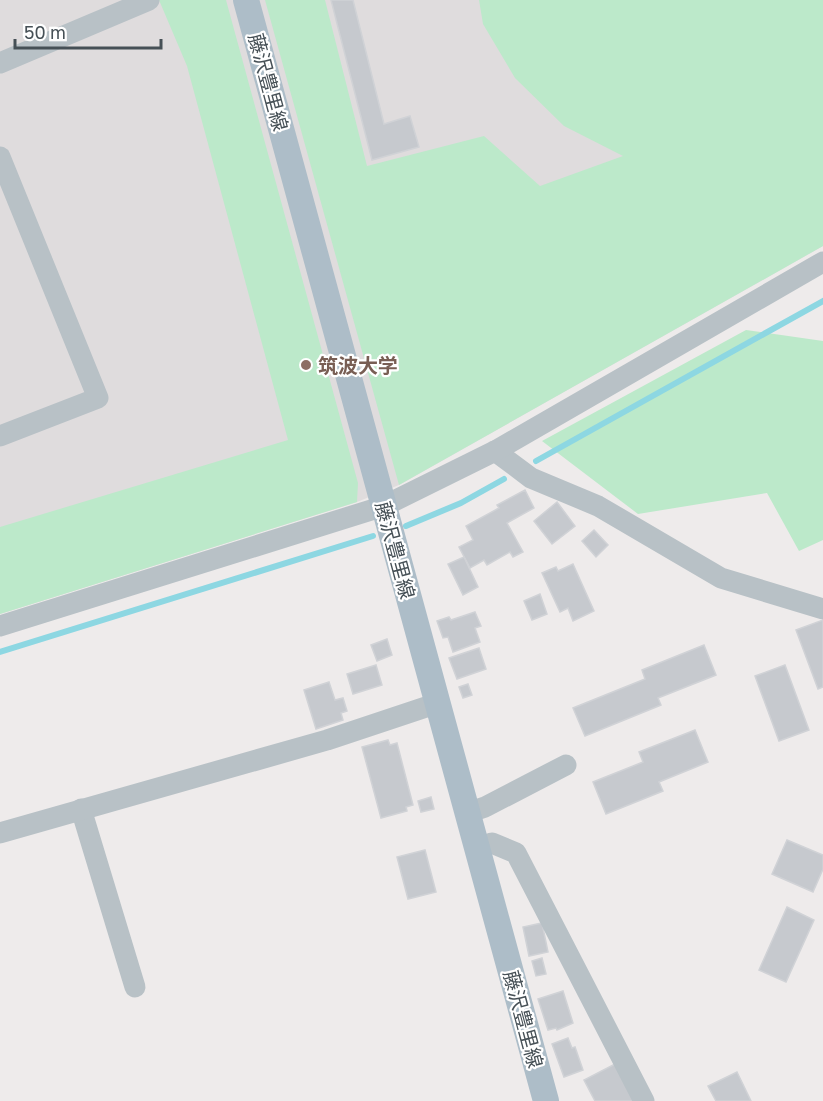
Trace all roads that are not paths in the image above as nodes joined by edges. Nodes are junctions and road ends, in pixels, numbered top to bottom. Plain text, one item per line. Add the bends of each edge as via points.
1 (149, 0) edge
2 (246, 0) edge
3 (0, 63) edge
4 (0, 157) edge
5 (823, 262) edge
6 (0, 436) edge
7 (495, 451) junction
8 (384, 507) junction
9 (823, 609) edge
10 (0, 626) edge
11 (438, 703) junction
12 (566, 765) dead end
13 (81, 809) junction
14 (468, 813) junction
15 (0, 833) edge
16 (477, 848) junction
17 (135, 987) dead end
18 (546, 1101) edge
19 (644, 1101) edge

1 - 3 street
2 - 8 main road, 藤沢豊里線
4 - 6 street via 98,398
5 - 7 street
7 - 8 street
7 - 9 street via 531,478 598,506 721,578
8 - 10 street
8 - 11 main road, 藤沢豊里線
11 - 13 street via 327,740
11 - 14 main road, 藤沢豊里線
12 - 14 street
13 - 15 street
13 - 17 street
14 - 16 main road, 藤沢豊里線
16 - 18 main road, 藤沢豊里線
16 - 19 street via 492,843 516,853

